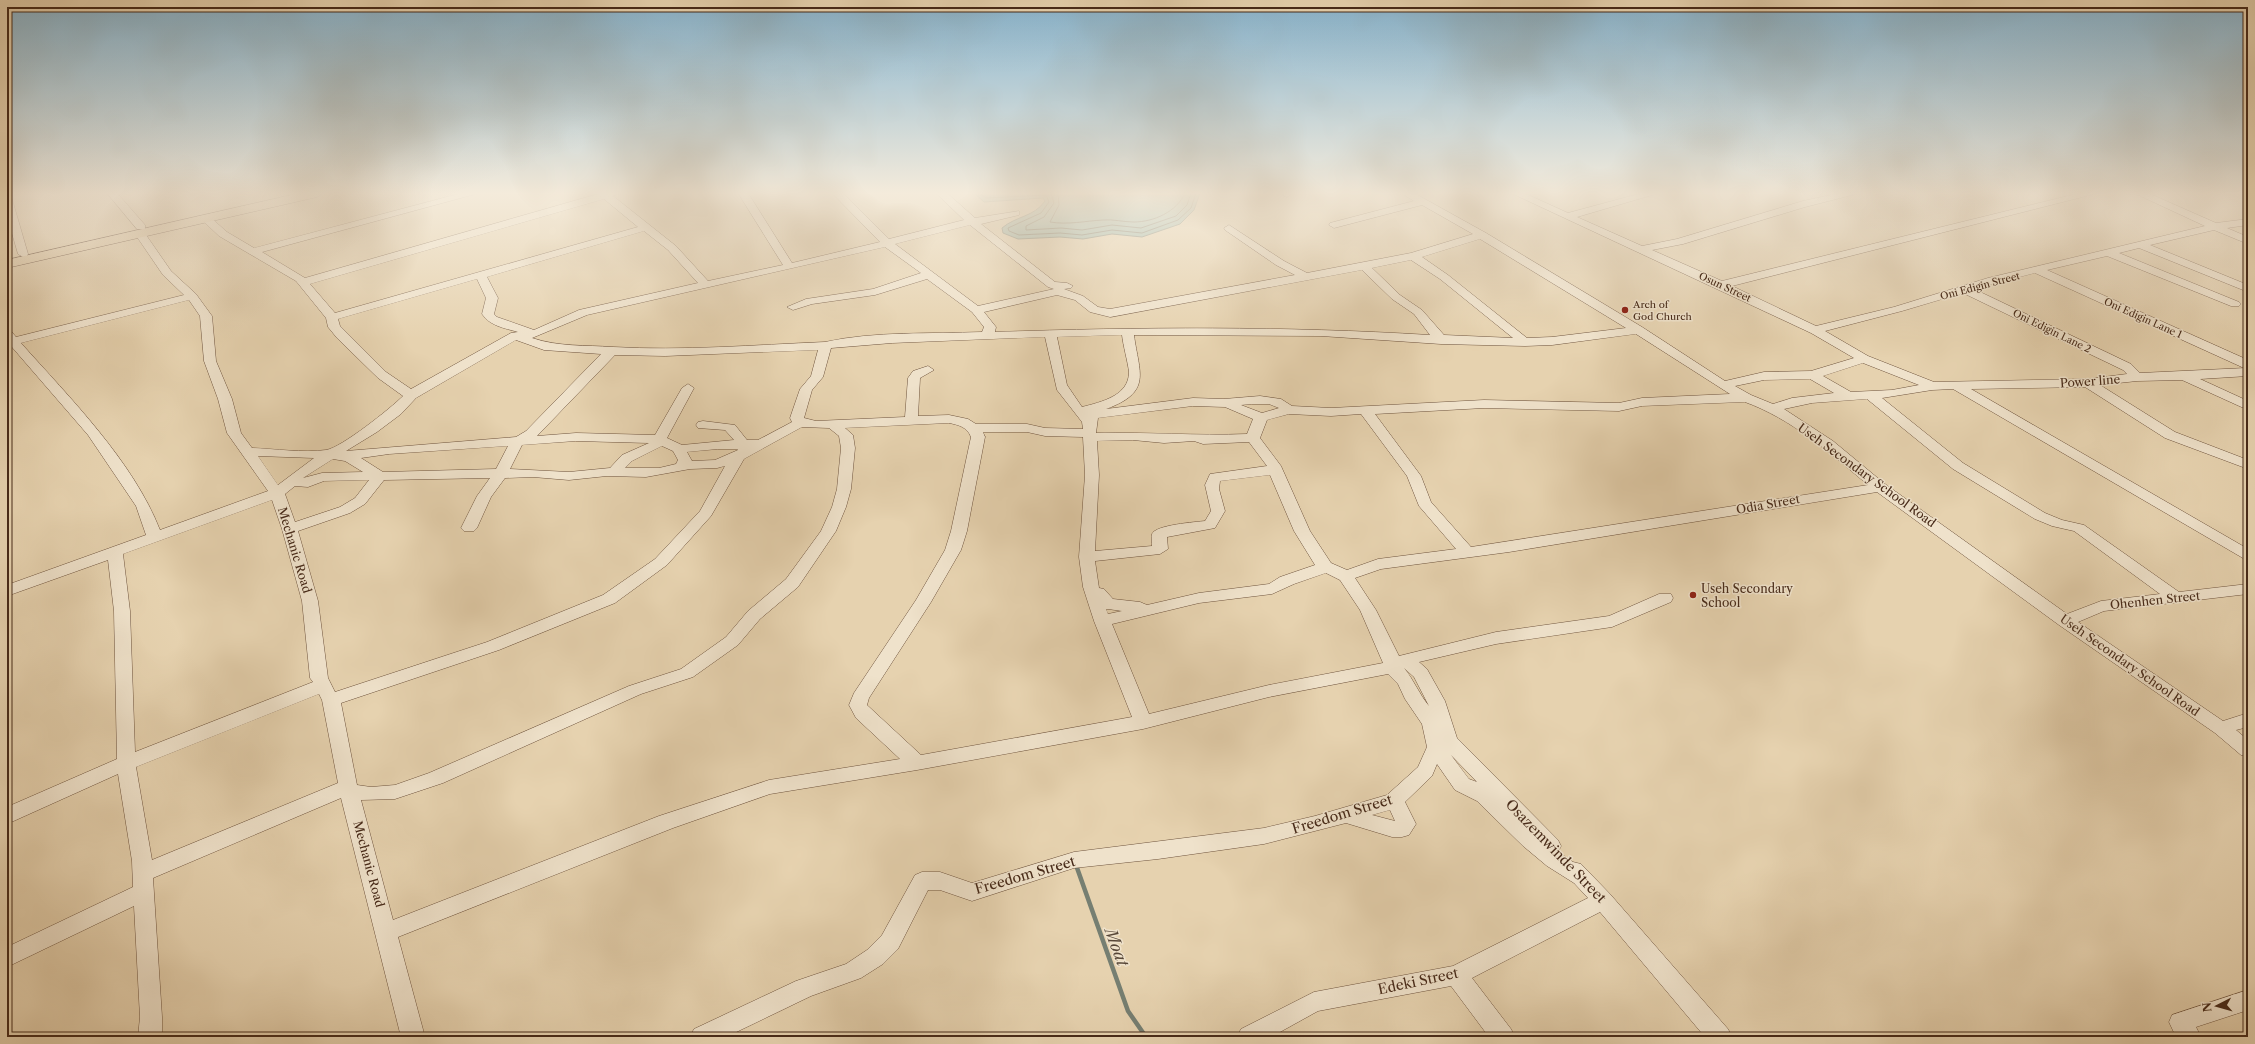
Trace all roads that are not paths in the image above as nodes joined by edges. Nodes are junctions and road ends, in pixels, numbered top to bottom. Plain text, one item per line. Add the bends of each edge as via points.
1 (20, 242) edge
2 (86, 242) edge
3 (97, 242) edge
4 (147, 242) edge
5 (238, 242) edge
6 (286, 242) edge
7 (442, 242) edge
8 (597, 242) edge
9 (664, 242) edge
10 (774, 242) edge
11 (886, 242) joint
12 (998, 242) edge
13 (1249, 242) edge
14 (1460, 242) edge
15 (1493, 242) edge
16 (1626, 242) edge
17 (1680, 242) edge
18 (1896, 242) edge
19 (2154, 242) edge
20 (2141, 245) junction
21 (1641, 248) junction
22 (254, 250) junction
23 (2110, 253) junction
24 (24, 254) junction
25 (1413, 256) junction
26 (7, 258) edge
27 (7, 264) edge
28 (789, 266) junction
29 (1364, 266) junction
30 (2038, 270) junction
31 (480, 275) junction
32 (927, 275) junction
33 (1305, 276) junction
34 (303, 282) junction
35 (705, 285) junction
36 (1721, 285) junction
37 (1964, 289) junction
38 (2248, 289) edge
39 (192, 296) junction
40 (1079, 298) junction
41 (2235, 304) dead end
42 (793, 307) dead end
43 (976, 310) junction
44 (332, 317) junction
45 (1638, 330) junction
46 (1815, 330) junction
47 (1121, 331) junction
48 (995, 332) junction
49 (1049, 333) junction
50 (534, 334) junction
51 (515, 336) junction
52 (9, 340) edge
53 (1441, 340) junction
54 (1525, 342) junction
55 (825, 346) junction
56 (612, 350) junction
57 (1864, 359) junction
58 (2248, 365) edge
59 (928, 370) dead end
60 (2248, 372) edge
61 (1812, 375) junction
62 (2186, 376) junction
63 (2137, 377) junction
64 (2088, 382) junction
65 (1723, 384) junction
66 (1955, 385) junction
67 (1932, 386) junction
68 (688, 388) dead end
69 (410, 395) junction
70 (1848, 396) junction
71 (1872, 397) junction
72 (1746, 398) junction
73 (1227, 402) junction
74 (2248, 406) edge
75 (1773, 408) junction
76 (1289, 410) junction
77 (1365, 410) junction
78 (1262, 417) junction
79 (911, 420) junction
80 (800, 423) junction
81 (828, 424) junction
82 (703, 425) dead end
83 (1087, 426) junction
84 (974, 428) junction
85 (1253, 438) junction
86 (661, 439) junction
87 (517, 442) junction
88 (679, 449) junction
89 (746, 449) junction
90 (248, 452) junction
91 (333, 455) junction
92 (1274, 466) junction
93 (2248, 466) edge
94 (682, 467) junction
95 (614, 472) junction
96 (500, 475) junction
97 (380, 476) junction
98 (294, 478) junction
99 (1880, 487) junction
100 (277, 492) junction
101 (469, 528) dead end
102 (290, 529) junction
103 (1447, 529) junction
104 (155, 538) junction
105 (1490, 549) junction
106 (115, 551) junction
107 (1468, 553) junction
108 (2248, 556) edge
109 (1087, 557) junction
110 (1325, 566) junction
111 (1346, 576) junction
112 (2248, 589) edge
113 (7, 591) edge
114 (1092, 592) junction
115 (1665, 598) dead end
116 (2177, 598) junction
117 (1163, 607) junction
118 (1102, 621) junction
119 (2065, 621) junction
120 (1398, 663) junction
121 (327, 692) junction
122 (2248, 720) edge
123 (1142, 722) junction
124 (2221, 728) junction
125 (1443, 745) junction
126 (2248, 750) edge
127 (126, 763) junction
128 (917, 763) junction
129 (349, 789) junction
130 (1394, 801) junction
131 (1345, 815) junction
132 (7, 816) edge
133 (143, 882) junction
134 (1603, 900) junction
135 (387, 932) junction
136 (7, 958) edge
137 (1456, 975) junction
138 (2248, 1000) edge
139 (150, 1037) edge
140 (413, 1037) edge
141 (702, 1037) edge
142 (1249, 1037) edge
143 (1503, 1037) edge
144 (1720, 1037) edge
145 (2189, 1037) edge

1 - 24 street
2 - 24 main road
3 - 27 main road
4 - 39 street via 167,273
5 - 22 street
6 - 22 street
7 - 34 street
8 - 31 street
9 - 35 street
10 - 28 street
11 - 28 street
11 - 32 street
12 - 40 street via 1052,285 1071,287
13 - 33 street
14 - 25 street
15 - 45 street, Useh Secondary School Road
16 - 21 street, Osun Street
17 - 21 street
18 - 36 street
19 - 20 street, Oni Edigin Street
20 - 23 street, Oni Edigin Street
20 - 38 street
21 - 36 street, Osun Street
22 - 34 street
23 - 30 street, Oni Edigin Street
23 - 41 street
24 - 26 main road
25 - 29 street
25 - 54 street via 1449,281
28 - 35 street
29 - 33 street
29 - 53 street via 1396,297 1418,312
30 - 37 street, Oni Edigin Street
30 - 58 street, Oni Edigin Lane 1
31 - 44 street
31 - 50 street via 493,296 488,314 492,320
32 - 42 street via 876,292 810,301
32 - 43 street
33 - 40 street via 1152,304 1119,313 1094,310
34 - 44 street
35 - 50 street via 583,312
36 - 46 street, Osun Street
37 - 46 street, Oni Edigin Street
37 - 63 street, Oni Edigin Lane 2 via 2127,367
39 - 52 street
39 - 90 street via 206,316 210,361 225,399 234,433
40 - 43 street via 1058,291
40 - 47 street via 1090,314
43 - 48 street
44 - 69 street via 334,326 341,335 382,375
45 - 54 street
45 - 65 street, Useh Secondary School Road
46 - 57 street, Osun Street
47 - 49 street
47 - 53 street via 1322,332
47 - 83 street via 1135,371 1134,383 1124,395 1110,403
48 - 49 street
48 - 55 street via 858,341
49 - 83 street via 1059,380
50 - 51 street
51 - 56 street via 544,346
51 - 69 street, Mechanic Road
52 - 104 street via 93,432 143,506
53 - 54 street
55 - 56 street via 665,352
55 - 80 street via 817,377 803,395 797,418
56 - 87 street via 531,434
57 - 61 street
57 - 67 street, Osun Street
59 - 79 street via 914,378
60 - 62 street, Power line
61 - 65 street via 1764,376
61 - 70 street
62 - 63 street, Power line
62 - 74 street
63 - 64 street, Power line
64 - 66 street, Power line
64 - 93 street via 2170,435 2224,454
65 - 72 street, Useh Secondary School Road
66 - 67 street, Power line
66 - 108 street
67 - 71 street
68 - 86 street
69 - 91 street, Mechanic Road via 396,411
70 - 71 street
70 - 75 street via 1787,403
71 - 116 street via 1958,466 2040,516 2079,528
72 - 75 street, Useh Secondary School Road
72 - 77 street via 1642,402 1619,406 1484,404
73 - 76 street via 1266,400 1280,402
73 - 78 street
73 - 83 street via 1193,402 1104,412 1090,417
75 - 99 street, Useh Secondary School Road via 1828,444
76 - 77 street
76 - 78 street
77 - 103 street via 1414,476 1424,503
78 - 85 street
79 - 81 street
79 - 84 street via 949,419 970,424
80 - 81 street
80 - 89 street
81 - 129 street via 846,435 847,465 839,507 828,531 792,583 754,615 732,641 687,673 622,695 436,778 395,792 372,794
82 - 89 street via 728,425 735,429
83 - 84 street via 1045,432 1027,428
83 - 85 street via 1133,436 1164,439
83 - 109 street via 1092,476
84 - 128 street via 978,437 953,550 923,602 860,697 858,705 862,712
85 - 92 street
86 - 87 street via 558,437
86 - 88 street
86 - 95 street via 651,449 628,458
87 - 91 street
87 - 96 street
88 - 89 street
88 - 94 street via 685,460
89 - 94 street via 717,464
89 - 121 street via 706,513 661,562 609,599 493,646
90 - 91 street
90 - 100 street
91 - 97 street via 349,457
91 - 98 street, Mechanic Road via 307,468
92 - 109 street via 1267,472 1215,477 1211,482 1211,488 1218,511 1210,525 1175,528 1160,534 1160,549 1155,551
92 - 110 street via 1302,531
94 - 95 street via 659,472
95 - 96 street via 569,476 533,473
96 - 97 street
96 - 101 street via 484,496
97 - 98 street via 322,477 308,482 297,482
97 - 102 street via 360,501 345,510
98 - 100 street, Mechanic Road
99 - 105 street, Odia Street
99 - 119 street, Useh Secondary School Road
100 - 102 street, Mechanic Road
100 - 104 street
102 - 121 street, Mechanic Road via 310,601 319,678
103 - 105 street via 1478,547
103 - 107 street
104 - 106 street
105 - 107 street, Odia Street
106 - 113 street
106 - 127 street via 122,611
107 - 111 street, Odia Street via 1378,564
109 - 114 street
110 - 111 street
110 - 117 street via 1320,570 1287,580 1272,589 1216,595
111 - 120 street via 1368,610 1392,660
112 - 116 street, Ohenhen Street
114 - 117 street via 1098,593 1108,604 1116,606
114 - 118 street
115 - 120 street via 1612,621 1496,638
116 - 119 street, Ohenhen Street via 2101,606
117 - 118 street
118 - 123 street
119 - 124 street, Useh Secondary School Road
120 - 123 street
120 - 125 street, Osazemwinde Street via 1421,673 1436,701
121 - 127 street
121 - 129 street, Mechanic Road
122 - 124 street
123 - 128 street
124 - 126 street, Useh Secondary School Road
125 - 130 street, Freedom Street via 1425,771
125 - 134 street, Osazemwinde Street
127 - 132 street
127 - 133 street
128 - 135 street via 769,787 666,822
129 - 133 street
129 - 135 street, Mechanic Road
130 - 131 street, Freedom Street
130 - 131 street via 1402,812 1406,824 1402,829 1392,829
131 - 141 street, Freedom Street via 1264,836 1074,860 972,892 940,881 922,881 890,942 875,957 853,971 804,988
133 - 136 street
133 - 139 street
134 - 137 street, Edeki Street
134 - 144 street, Osazemwinde Street
135 - 140 street, Mechanic Road
137 - 142 street, Edeki Street via 1314,1002
137 - 143 street
138 - 145 street via 2180,1022

